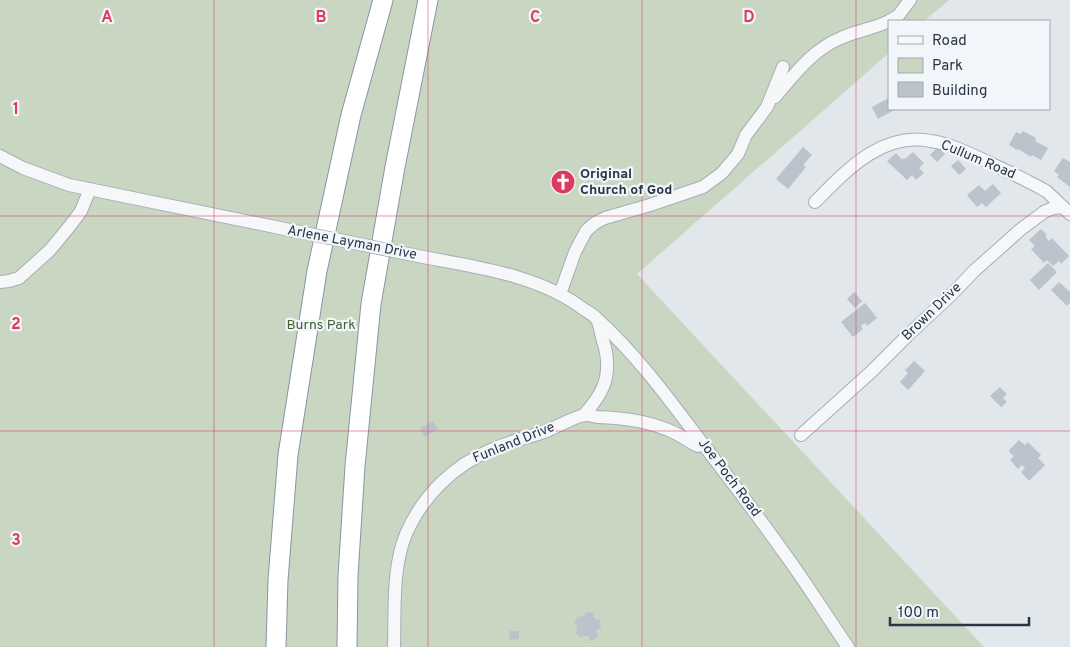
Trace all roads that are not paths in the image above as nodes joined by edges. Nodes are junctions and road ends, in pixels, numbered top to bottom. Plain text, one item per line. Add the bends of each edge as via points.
1 (383, 0) edge
2 (428, 0) edge
3 (910, 0) edge
4 (891, 20) edge
5 (888, 21) edge
6 (783, 67) dead end
7 (767, 107) junction
8 (0, 156) edge
9 (90, 189) junction
10 (815, 202) dead end
11 (1066, 210) edge
12 (0, 282) edge
13 (560, 294) junction
14 (596, 318) junction
15 (584, 415) junction
16 (801, 435) dead end
17 (703, 444) junction
18 (844, 645) edge
19 (276, 647) edge
20 (348, 647) edge
21 (394, 647) edge

1 - 19 highway via 351,115 316,280 288,455
2 - 20 highway via 371,304 355,466 348,576
3 - 4 street
5 - 7 street via 825,46
6 - 7 street
7 - 13 street via 746,135 738,154 722,173 703,187 595,223 575,252
8 - 9 street, Arlene Layman Drive via 34,173
9 - 12 street via 81,212 50,250 19,278
9 - 13 street, Arlene Layman Drive, bridge via 488,270 526,280
10 - 11 street, Cullum Road via 873,151 897,141 922,139 946,144 1017,175 1045,190
11 - 16 street, Brown Drive via 1053,208 1020,230
13 - 14 street, Arlene Layman Drive
14 - 15 street via 605,346 607,374 603,388
14 - 17 street, Joe Poch Road via 636,358
15 - 17 street, Funland Drive via 642,421 698,446
15 - 21 street, Funland Drive via 478,456 437,486 414,518 400,554 396,572
17 - 18 street, Joe Poch Road via 784,552

